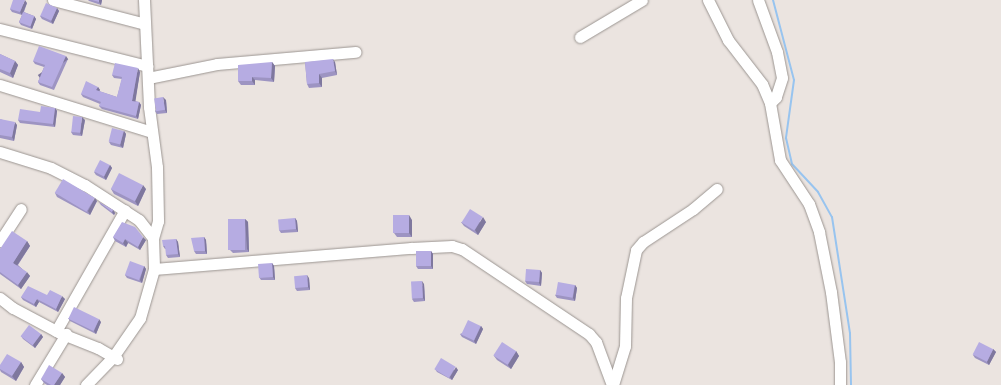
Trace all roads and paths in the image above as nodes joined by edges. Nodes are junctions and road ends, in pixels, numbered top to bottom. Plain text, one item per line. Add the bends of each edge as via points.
1 (53, 0) edge
2 (144, 0) edge
3 (642, 0) edge
4 (708, 0) edge
5 (758, 0) edge
6 (145, 24) junction
7 (0, 29) edge
8 (580, 37) dead end
9 (355, 52) dead end
10 (147, 66) junction
11 (148, 78) junction
12 (0, 85) edge
13 (770, 103) junction
14 (152, 132) junction
15 (0, 152) edge
16 (717, 189) dead end
17 (21, 209) dead end
18 (125, 210) junction
19 (153, 238) junction
20 (0, 241) edge
21 (154, 269) junction
22 (0, 299) edge
23 (61, 332) junction
24 (115, 358) junction
25 (35, 385) edge
26 (86, 385) edge
27 (613, 385) edge
28 (840, 385) edge

1 - 6 street
2 - 6 street
3 - 8 street
4 - 13 street via 728,40 762,84
5 - 13 street via 777,52 782,78 780,89
6 - 10 street
7 - 10 street
9 - 11 street via 217,64
10 - 11 street
11 - 14 street
12 - 14 street
13 - 28 street via 777,151 808,204 819,232 831,292 840,362
14 - 19 street via 157,167 158,221
15 - 18 street via 51,168
16 - 27 street via 693,209 643,242 636,250 626,298 625,346
17 - 20 street
18 - 19 street via 139,220
18 - 23 street
19 - 21 street
21 - 24 street via 140,318
21 - 27 street via 452,246 462,249 589,334 596,342
22 - 23 street
23 - 24 street
23 - 25 street
24 - 26 street

